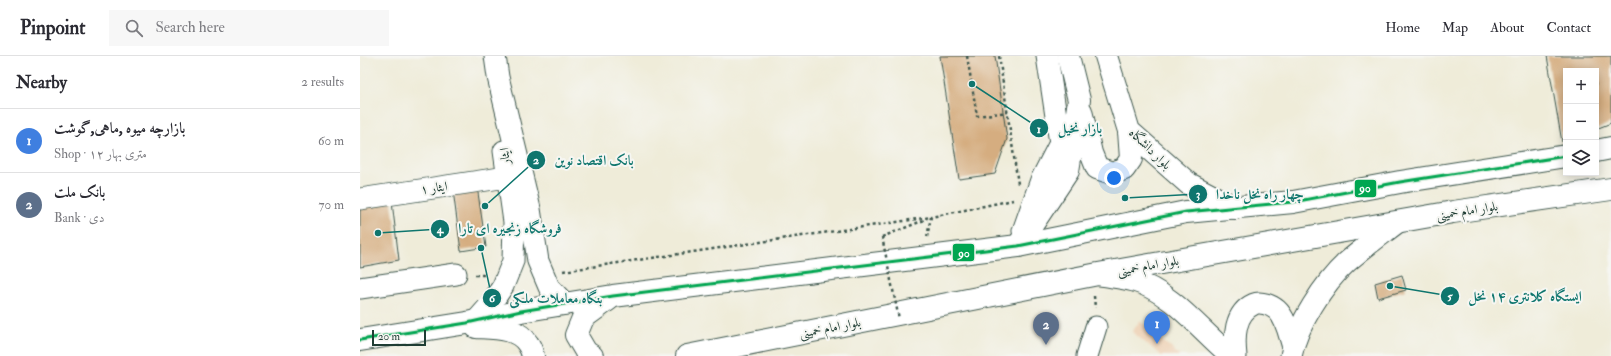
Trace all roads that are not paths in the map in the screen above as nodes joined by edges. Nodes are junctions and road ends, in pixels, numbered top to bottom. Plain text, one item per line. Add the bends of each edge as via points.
1 (494, 56) edge
2 (1047, 56) edge
3 (1068, 56) edge
4 (1106, 56) edge
5 (498, 77) junction
6 (1079, 100) junction
7 (1129, 131) junction
8 (1611, 148) edge
9 (1599, 150) edge
10 (1563, 156) edge
11 (507, 177) junction
12 (1611, 189) edge
13 (360, 199) edge
14 (1236, 208) junction
15 (1398, 222) junction
16 (1018, 246) junction
17 (456, 274) road end
18 (1096, 275) junction
19 (360, 288) edge
20 (613, 296) junction
21 (565, 304) junction
22 (477, 320) junction
23 (450, 325) junction
24 (1096, 327) road end
25 (360, 340) edge
26 (1292, 351) edge
27 (533, 356) edge
28 (592, 356) edge
29 (686, 356) edge
30 (1087, 356) edge
31 (1231, 356) edge
32 (1236, 356) edge

1 - 5 street, ایثار
2 - 16 street via 1060,143 1041,180
3 - 6 main road
4 - 7 main road, بلوار دانشگاه
5 - 11 street, ایثار
5 - 21 street, ایثار via 530,208 538,261 548,287
6 - 7 main road via 1098,168 1112,173 1124,169 1131,159
6 - 16 main road via 1068,171
7 - 14 main road, بلوار دانشگاه via 1189,184
8 - 9 main road
10 - 14 main road via 1293,202
11 - 13 street, ایثار ۱
11 - 22 street, ایثار via 514,222 513,261 503,286
12 - 15 main road, بلوار امام خمینی
14 - 16 main road via 1186,212
15 - 18 main road, بلوار امام خمینی
15 - 26 street via 1346,263 1326,286 1305,319
16 - 20 main road
17 - 19 street
18 - 29 main road, بلوار امام خمینی
18 - 31 street via 1134,281 1156,291 1170,300
20 - 21 main road
20 - 28 main road via 583,318 576,335 586,352
21 - 22 main road
22 - 23 main road
23 - 25 main road
23 - 27 main road via 499,328 519,334 528,344
24 - 30 street
26 - 32 street via 1285,324 1277,310 1268,304 1257,302 1247,307 1240,316 1235,340

